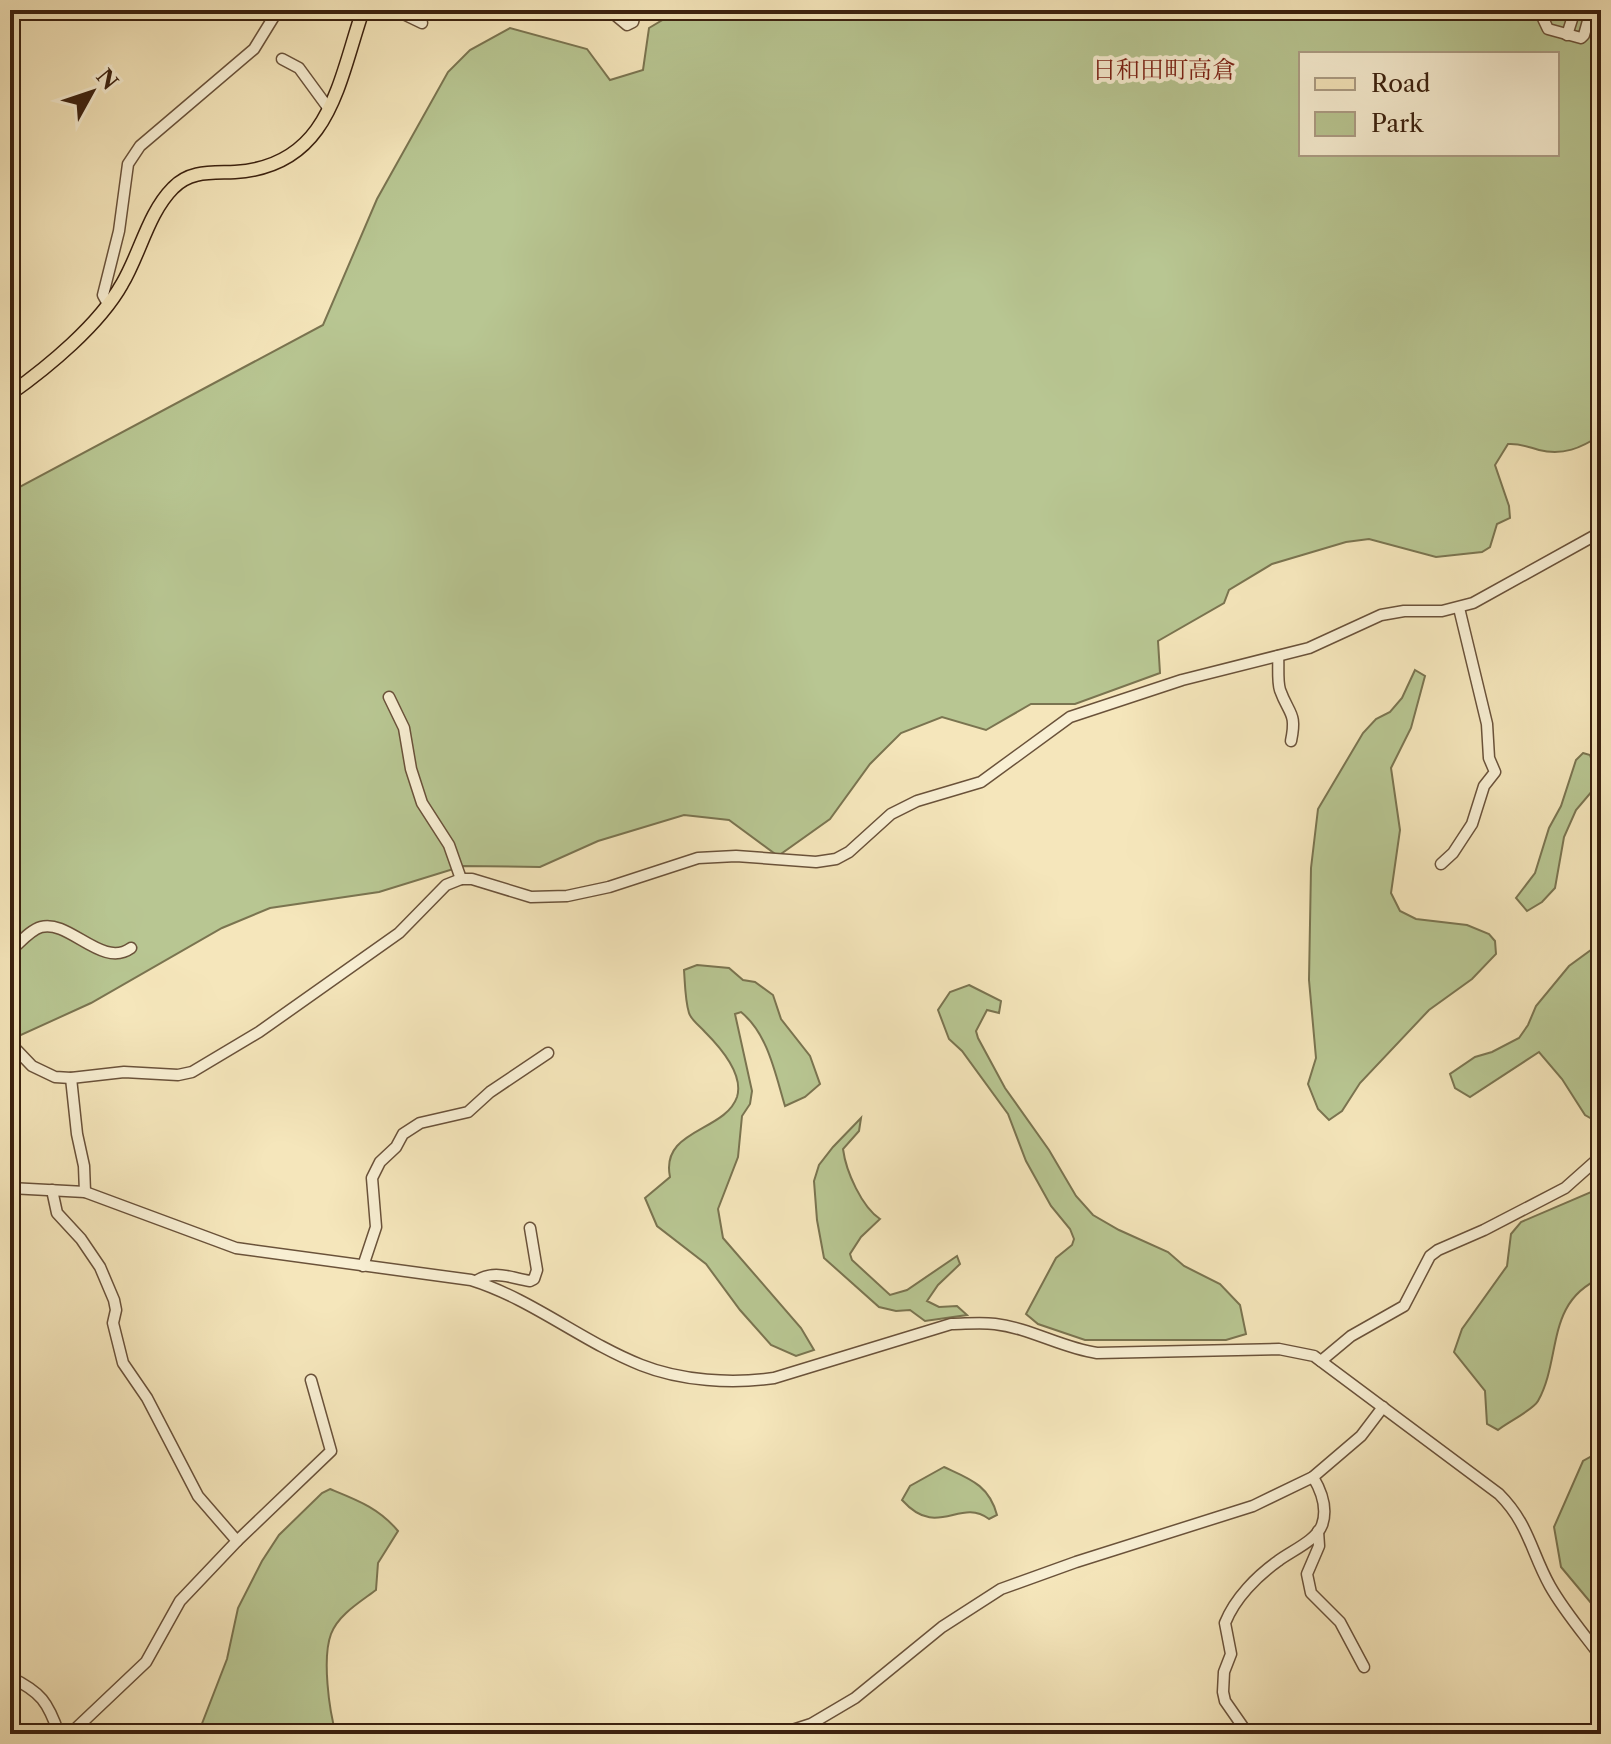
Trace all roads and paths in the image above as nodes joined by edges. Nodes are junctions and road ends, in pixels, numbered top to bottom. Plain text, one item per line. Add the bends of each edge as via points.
1 (278, 10) edge
2 (363, 10) edge
3 (395, 10) edge
4 (609, 10) edge
5 (636, 10) edge
6 (1539, 10) edge
7 (1575, 10) edge
8 (1591, 10) edge
9 (422, 23) dead end
10 (1567, 35) junction
11 (282, 59) dead end
12 (329, 109) junction
13 (108, 304) junction
14 (10, 394) edge
15 (1601, 532) edge
16 (1459, 608) junction
17 (1278, 656) junction
18 (389, 697) dead end
19 (1291, 741) dead end
20 (1441, 864) dead end
21 (461, 879) junction
22 (131, 948) dead end
23 (10, 951) edge
24 (10, 1043) edge
25 (548, 1053) dead end
26 (71, 1078) junction
27 (1601, 1156) edge
28 (10, 1188) edge
29 (52, 1190) junction
30 (85, 1192) junction
31 (530, 1228) dead end
32 (363, 1266) junction
33 (476, 1281) junction
34 (1321, 1361) junction
35 (311, 1380) dead end
36 (1383, 1407) junction
37 (1313, 1477) junction
38 (1318, 1531) junction
39 (237, 1541) junction
40 (1601, 1657) edge
41 (1364, 1667) dead end
42 (10, 1677) edge
43 (59, 1734) edge
44 (70, 1734) edge
45 (780, 1734) edge
46 (1248, 1734) edge

1 - 13 street via 254,49 140,146 128,164 103,295
2 - 12 main road
3 - 9 street
4 - 5 street via 627,25
6 - 10 street via 1546,27
7 - 10 street
8 - 10 street via 1584,35
11 - 12 street via 299,68
12 - 13 main road via 316,134 271,165 195,174 180,181 165,197
13 - 14 main road via 54,360
15 - 16 street
16 - 17 street via 1381,615 1309,648
16 - 20 street via 1495,772 1484,786 1472,824
17 - 19 street via 1279,686 1293,713
17 - 21 street via 1070,717 981,782 891,814 836,859 698,858 590,892 536,898
18 - 21 street via 404,728 422,803 449,845
21 - 26 street via 446,885 399,933 204,1067 178,1075 124,1072
22 - 23 street via 106,952 44,926
24 - 26 street via 40,1072
25 - 32 street via 468,1112 420,1123 403,1134 372,1178 376,1227
26 - 30 street
27 - 34 street via 1557,1192 1438,1250 1404,1306 1351,1336
28 - 29 street
29 - 30 street
29 - 39 street via 57,1213 100,1267 114,1300 113,1323 123,1363 198,1496
30 - 32 street via 236,1248
31 - 33 street via 534,1279 494,1274
32 - 33 street
33 - 34 street via 505,1291 642,1366 721,1380 774,1378 951,1324 970,1323 1013,1328 1097,1353 1279,1349
34 - 36 street
35 - 39 street via 331,1451
36 - 37 street via 1361,1436
36 - 40 street via 1513,1508 1550,1588
37 - 38 street via 1323,1496
37 - 45 street via 1253,1506 1001,1589 942,1627 855,1698 811,1724
38 - 41 street via 1319,1546 1307,1574 1311,1593 1340,1622
38 - 46 street via 1248,1588 1225,1623 1231,1654 1222,1684 1225,1701
39 - 44 street via 180,1601 146,1662
42 - 43 street via 44,1700

